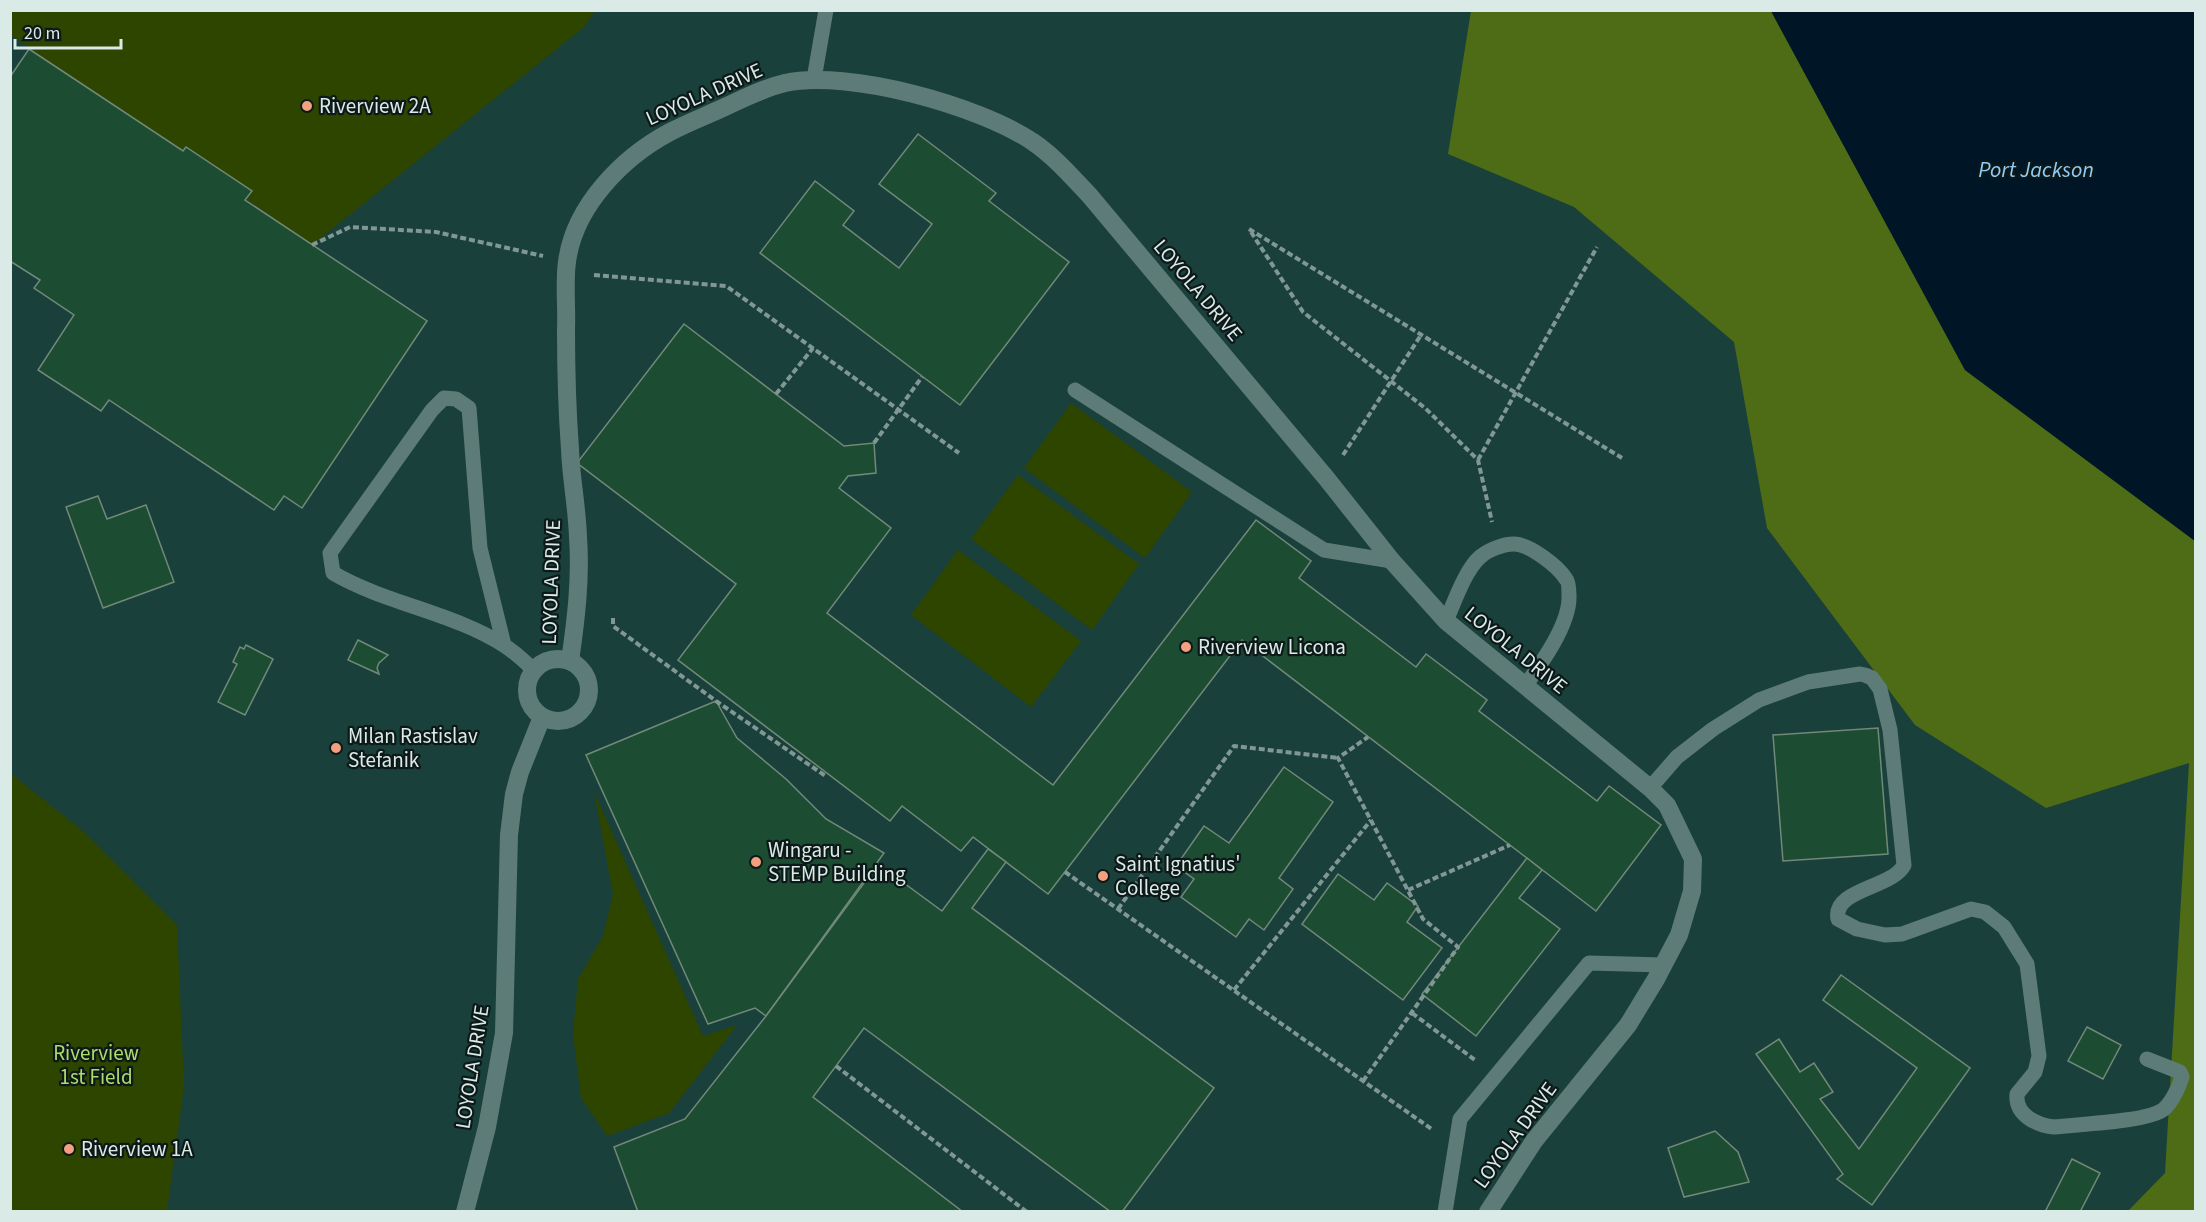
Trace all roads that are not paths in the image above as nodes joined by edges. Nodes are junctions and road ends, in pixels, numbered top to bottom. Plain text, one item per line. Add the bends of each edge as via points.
1 (826, 10) edge
2 (814, 79) junction
3 (1076, 390) dead end
4 (1392, 561) junction
5 (1446, 621) junction
6 (504, 645) junction
7 (570, 661) junction
8 (534, 670) junction
9 (1525, 686) junction
10 (542, 717) junction
11 (1650, 788) junction
12 (1663, 965) junction
13 (2147, 1059) dead end
14 (465, 1212) edge
15 (1445, 1212) edge
16 (1488, 1212) edge

1 - 2 lane
2 - 4 street, LOYOLA DRIVE via 847,81 938,100 1009,128 1055,159 1328,479
2 - 7 street, LOYOLA DRIVE via 758,91 650,142 600,190 575,231 567,261 566,368 579,539 576,621
3 - 4 lane via 1324,550
4 - 5 street, LOYOLA DRIVE
5 - 9 street, LOYOLA DRIVE
5 - 9 lane via 1480,556 1515,544 1545,558 1567,579 1570,598 1554,642
6 - 6 lane via 462,625 355,586 333,573 330,553 444,398 456,399 469,408 480,548
6 - 8 lane
7 - 8 street via 557,658
7 - 10 street via 587,678 588,702 571,720 559,722
8 - 10 street via 526,693
9 - 11 street, LOYOLA DRIVE
10 - 14 street, LOYOLA DRIVE via 514,794 509,835 504,1033 487,1127
11 - 12 street, LOYOLA DRIVE via 1667,806 1694,860 1692,891 1678,935
11 - 13 lane via 1677,756 1759,700 1808,682 1860,674 1872,678 1880,689 1890,730 1904,865 1899,874 1840,904 1838,919 1873,933 1902,934 1971,909 1985,912 2004,927 2027,964 2039,1056 2035,1072 2017,1094 2018,1108 2042,1126 2127,1119 2166,1108 2182,1077 2180,1072
12 - 15 lane via 1589,963 1460,1119
12 - 16 street, LOYOLA DRIVE via 1628,1025 1534,1141

